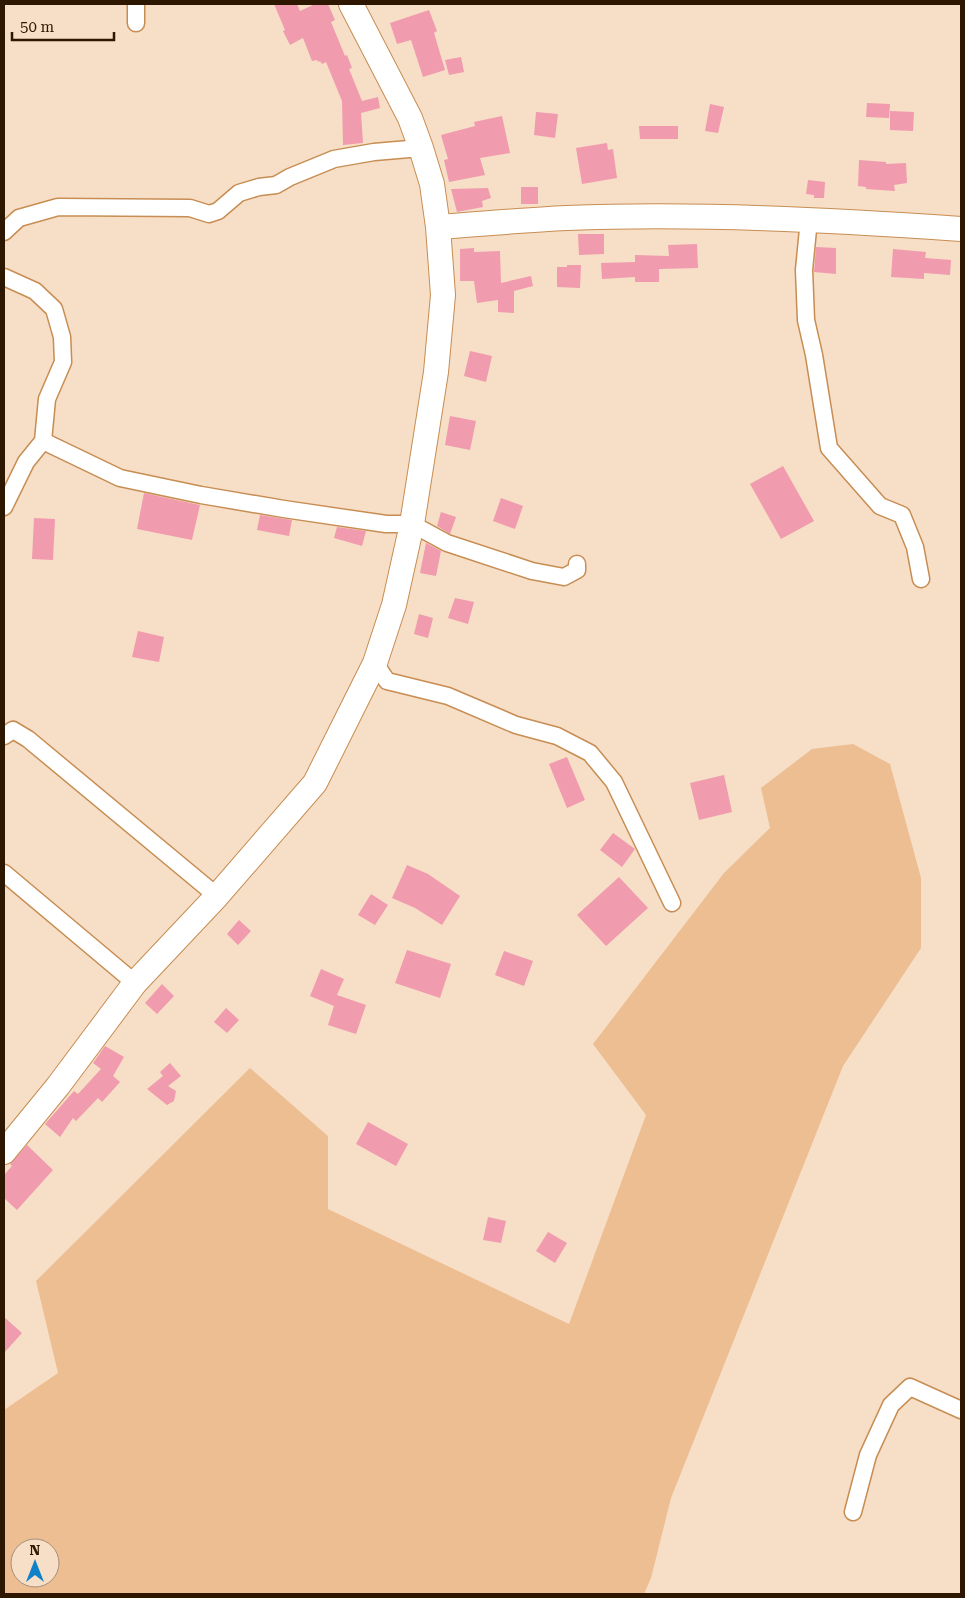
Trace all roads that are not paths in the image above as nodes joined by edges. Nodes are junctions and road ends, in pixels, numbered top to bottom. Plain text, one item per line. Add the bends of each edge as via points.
1 (136, 4) edge
2 (351, 4) edge
3 (136, 23) dead end
4 (421, 148) junction
5 (809, 220) junction
6 (438, 227) junction
7 (961, 229) edge
8 (4, 232) edge
9 (4, 276) edge
10 (43, 441) junction
11 (4, 507) edge
12 (412, 524) junction
13 (577, 564) dead end
14 (921, 579) dead end
15 (375, 664) junction
16 (7, 730) edge
17 (4, 873) edge
18 (217, 896) junction
19 (672, 903) dead end
20 (135, 983) junction
21 (4, 1152) edge
22 (961, 1410) edge
23 (853, 1512) dead end

1 - 3 street
2 - 4 street via 410,118
4 - 6 street via 432,184
4 - 8 street via 334,159 276,185 240,193 218,211 209,214 190,208 58,207 19,218
5 - 6 street via 584,218
5 - 7 street
5 - 14 street via 804,270 806,320 829,448 880,506 902,515 915,547
6 - 12 street via 443,295 437,363
9 - 10 street via 35,291 54,309 62,337 63,362 47,399
10 - 11 street via 26,462
10 - 12 street via 120,478 284,509 386,524
12 - 13 street via 447,542 532,571 564,577 577,570
12 - 15 street via 394,605
15 - 18 street via 315,784
15 - 19 street via 387,681 448,696 516,725 556,736 590,753 614,782
16 - 18 street via 28,739
17 - 20 street
18 - 20 street
20 - 21 street
22 - 23 street via 910,1387 891,1406 868,1455

